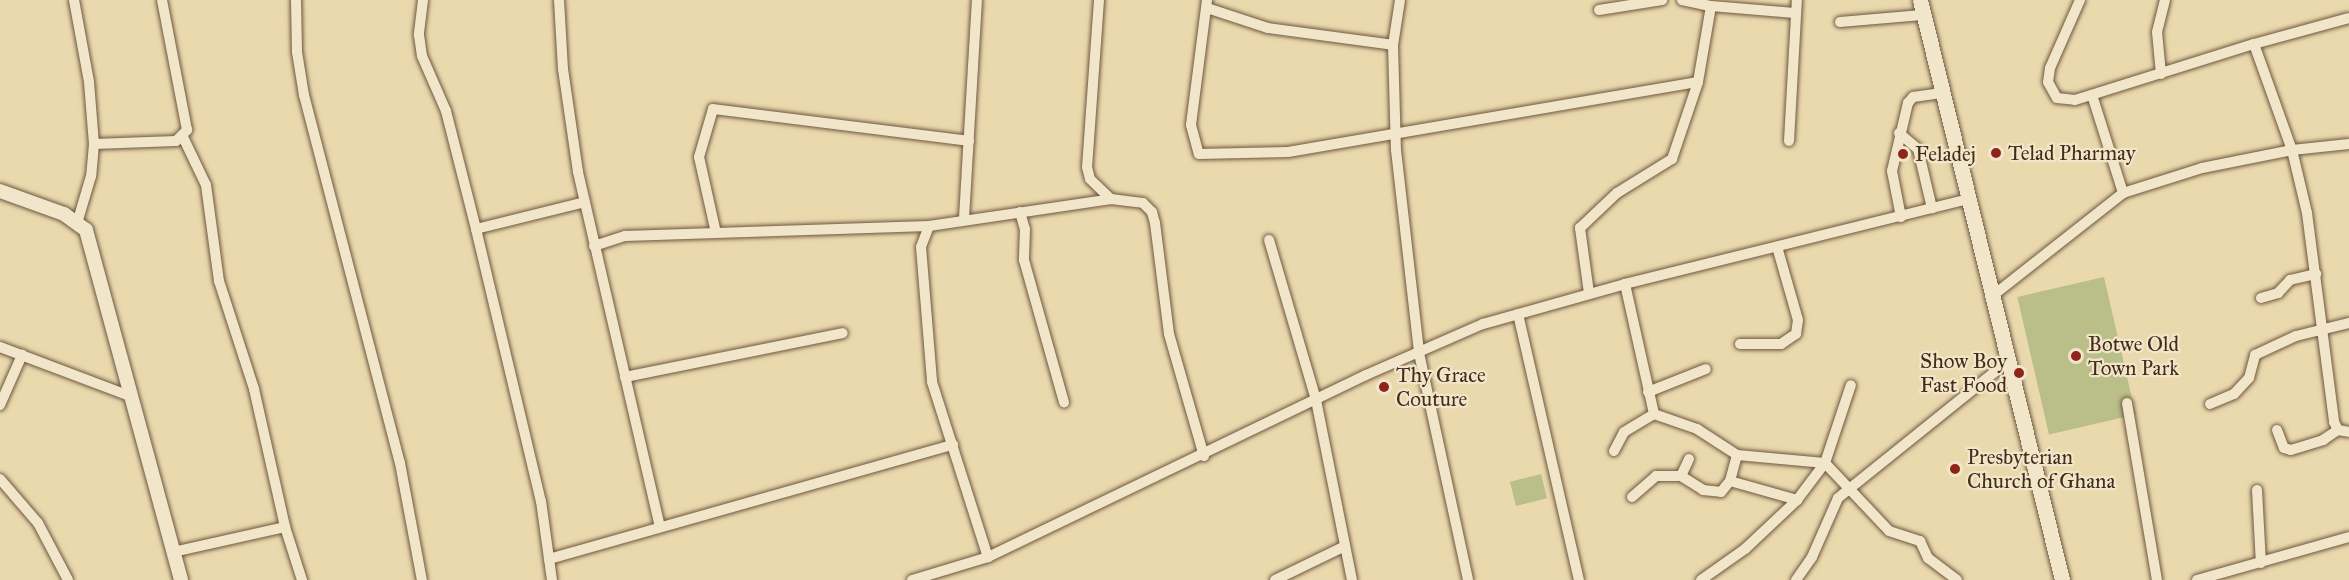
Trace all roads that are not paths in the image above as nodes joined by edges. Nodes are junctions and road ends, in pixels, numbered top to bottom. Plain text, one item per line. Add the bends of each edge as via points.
1 (74, 0) edge
2 (162, 0) edge
3 (296, 0) edge
4 (423, 0) edge
5 (559, 0) edge
6 (977, 0) edge
7 (1099, 0) edge
8 (1400, 0) edge
9 (1662, 0) edge
10 (1682, 0) edge
11 (1797, 0) edge
12 (2079, 0) edge
13 (2165, 0) edge
14 (1704, 3) edge
15 (1207, 4) edge
16 (1921, 8) edge
17 (1599, 10) dead end
18 (1795, 13) junction
19 (2349, 18) edge
20 (1840, 22) dead end
21 (2254, 44) junction
22 (1393, 45) junction
23 (2161, 74) junction
24 (1698, 82) junction
25 (1940, 93) junction
26 (2092, 95) junction
27 (1395, 133) junction
28 (1899, 133) junction
29 (183, 137) junction
30 (969, 141) junction
31 (1789, 141) dead end
32 (94, 144) junction
33 (2349, 144) edge
34 (2292, 150) junction
35 (0, 191) edge
36 (2123, 193) junction
37 (1111, 199) junction
38 (1969, 199) junction
39 (585, 202) junction
40 (1932, 208) junction
41 (1020, 213) junction
42 (1901, 216) junction
43 (964, 218) junction
44 (78, 220) junction
45 (929, 226) junction
46 (476, 229) junction
47 (716, 233) junction
48 (1269, 240) dead end
49 (594, 246) junction
50 (1777, 248) junction
51 (2316, 274) junction
52 (1625, 284) junction
53 (1589, 293) junction
54 (1991, 297) junction
55 (2261, 297) dead end
56 (1518, 314) junction
57 (2349, 323) edge
58 (2324, 329) junction
59 (843, 333) dead end
60 (1740, 344) dead end
61 (0, 347) edge
62 (1419, 353) junction
63 (22, 355) junction
64 (2006, 363) junction
65 (1706, 369) dead end
66 (625, 377) junction
67 (1851, 385) dead end
68 (1648, 392) junction
69 (130, 396) junction
70 (1316, 400) junction
71 (1064, 402) dead end
72 (2127, 403) dead end
73 (2210, 404) dead end
74 (0, 405) edge
75 (1654, 414) junction
76 (2277, 430) dead end
77 (2343, 431) edge
78 (952, 445) junction
79 (1614, 451) dead end
80 (1737, 455) junction
81 (1204, 456) junction
82 (1689, 459) dead end
83 (1825, 463) junction
84 (1681, 476) junction
85 (0, 479) edge
86 (1730, 481) junction
87 (1851, 488) junction
88 (2257, 490) dead end
89 (1632, 497) dead end
90 (1797, 500) junction
91 (660, 526) junction
92 (285, 527) junction
93 (2349, 537) edge
94 (1344, 546) junction
95 (173, 552) junction
96 (988, 557) junction
97 (549, 559) junction
98 (2261, 563) junction
99 (936, 577) edge
100 (68, 580) edge
101 (181, 580) edge
102 (302, 580) edge
103 (422, 580) edge
104 (552, 580) edge
105 (912, 580) edge
106 (1275, 580) edge
107 (1352, 580) edge
108 (1468, 580) edge
109 (1579, 580) edge
110 (1701, 580) edge
111 (1796, 580) edge
112 (1957, 580) edge
113 (2062, 580) edge
114 (2157, 580) edge
115 (2197, 580) edge

1 - 32 street via 89,82
2 - 29 street via 181,86 187,130
3 - 103 street via 297,52 304,95 399,463
4 - 46 street via 419,35 422,56 446,111
5 - 39 street via 563,69
6 - 30 street
7 - 37 street via 1087,167 1090,179
8 - 22 street
9 - 17 street
10 - 14 street
11 - 18 street
12 - 26 street via 2048,82 2057,98 2074,100
13 - 23 street via 2157,32
14 - 18 street
14 - 24 street
15 - 22 street via 1268,28
15 - 27 street via 1191,125 1199,154 1288,152
16 - 20 street
16 - 25 main road
18 - 31 street
19 - 21 street
21 - 23 street
21 - 34 street
22 - 27 street
23 - 26 street
24 - 27 street
24 - 53 street via 1672,159 1617,193 1580,228
25 - 28 street via 1910,100
25 - 38 main road
26 - 36 street
27 - 62 street
28 - 40 street via 1918,149
28 - 42 street via 1892,171
29 - 32 street
29 - 92 street via 206,185 219,281 254,389
30 - 43 street
30 - 47 street via 712,109 699,157
32 - 44 street via 91,176
33 - 34 street
34 - 36 street via 2202,168
34 - 51 street
35 - 44 street
36 - 54 street
37 - 41 street
37 - 81 street via 1129,199 1152,212 1169,334
38 - 40 street
38 - 54 main road
39 - 46 street
39 - 49 street
40 - 42 street
41 - 43 street
41 - 71 street via 1025,229 1024,260
42 - 50 street
43 - 45 street
44 - 69 street via 93,249
45 - 47 street
45 - 78 street via 921,247 928,357
46 - 97 street via 541,501
47 - 49 street via 625,236
48 - 70 street
49 - 66 street
50 - 52 street
50 - 60 street via 1798,320 1796,334 1781,344
51 - 55 street via 2290,280 2278,293
51 - 58 street
52 - 53 street
52 - 68 street
53 - 56 street
54 - 64 main road
56 - 62 street via 1456,335
56 - 109 street
57 - 58 street
58 - 73 street via 2296,336 2255,355 2249,378 2234,394
58 - 77 street
59 - 66 street
61 - 63 street
62 - 70 street
62 - 108 street
63 - 69 street
63 - 74 street
64 - 87 street
64 - 113 main road
65 - 68 street
66 - 91 street
67 - 83 street
68 - 75 street
69 - 95 street
70 - 81 street
70 - 94 street
72 - 114 street
75 - 79 street via 1624,432
75 - 80 street via 1696,429
76 - 77 street via 2284,448 2290,450
78 - 91 street
78 - 96 street
80 - 83 street
80 - 86 street
81 - 96 street
82 - 84 street
83 - 87 street
83 - 90 street
84 - 86 street via 1703,490 1721,492
84 - 89 street via 1656,476
85 - 100 street via 38,523
86 - 90 street
87 - 111 street via 1838,498 1812,557
87 - 112 street via 1889,531 1920,541 1928,558
88 - 98 street
90 - 110 street via 1745,549
91 - 97 street
92 - 95 street
92 - 102 street
93 - 98 street
94 - 106 street
94 - 107 street
95 - 101 street
96 - 99 street
97 - 104 street
98 - 115 street
99 - 105 street

